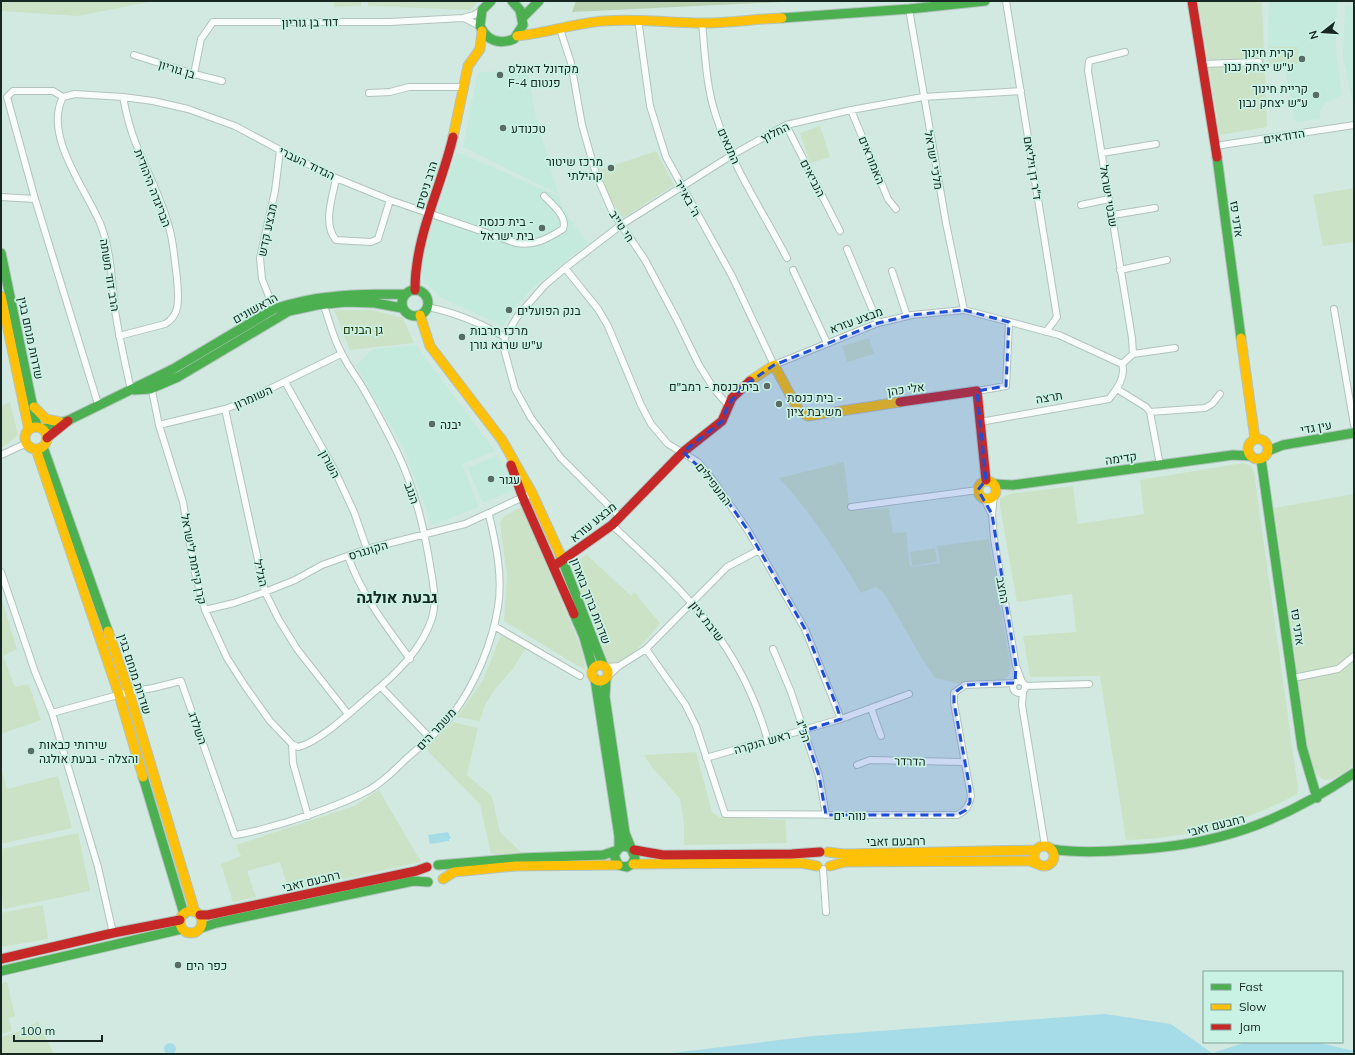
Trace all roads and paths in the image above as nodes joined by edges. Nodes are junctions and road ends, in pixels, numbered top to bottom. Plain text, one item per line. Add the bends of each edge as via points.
1 (491, 1) edge
2 (538, 1) edge
3 (985, 1) edge
4 (1006, 1) edge
5 (1192, 1) edge
6 (516, 3) edge
7 (909, 9) junction
8 (482, 10) junction
9 (463, 18) junction
10 (638, 19) junction
11 (524, 20) junction
12 (702, 22) junction
13 (481, 29) junction
14 (560, 29) junction
15 (539, 34) junction
16 (518, 36) junction
17 (499, 43) junction
18 (1125, 52) dead end
19 (134, 55) dead end
20 (476, 55) junction
21 (1259, 62) dead end
22 (1202, 64) junction
23 (194, 74) junction
24 (222, 81) dead end
25 (464, 87) junction
26 (1021, 91) junction
27 (369, 93) dead end
28 (63, 97) junction
29 (123, 97) junction
30 (923, 97) junction
31 (851, 110) junction
32 (786, 124) junction
33 (1354, 125) edge
34 (1156, 144) dead end
35 (1215, 146) junction
36 (280, 150) junction
37 (1102, 154) junction
38 (732, 155) junction
39 (336, 178) junction
40 (681, 187) junction
41 (544, 196) dead end
42 (1, 197) edge
43 (35, 199) junction
44 (1109, 199) junction
45 (390, 200) junction
46 (1080, 205) dead end
47 (1155, 208) dead end
48 (896, 209) dead end
49 (430, 214) junction
50 (1113, 215) junction
51 (621, 225) junction
52 (840, 231) dead end
53 (848, 249) dead end
54 (1, 253) edge
55 (787, 258) dead end
56 (1167, 260) dead end
57 (564, 268) junction
58 (793, 270) dead end
59 (1120, 270) junction
60 (892, 271) dead end
61 (415, 290) junction
62 (405, 294) junction
63 (1, 296) edge
64 (322, 301) junction
65 (427, 307) junction
66 (402, 308) junction
67 (274, 309) junction
68 (1334, 309) dead end
69 (964, 310) junction
70 (3, 313) edge
71 (416, 316) junction
72 (906, 316) junction
73 (1009, 322) junction
74 (878, 324) junction
75 (1046, 332) junction
76 (119, 336) junction
77 (505, 337) junction
78 (827, 343) junction
79 (1175, 348) dead end
80 (341, 354) junction
81 (1133, 354) junction
82 (1122, 364) junction
83 (774, 365) junction
84 (158, 376) junction
85 (285, 382) junction
86 (150, 389) junction
87 (1118, 389) junction
88 (131, 390) junction
89 (976, 391) junction
90 (1220, 394) dead end
91 (98, 404) junction
92 (32, 405) junction
93 (728, 405) junction
94 (226, 409) junction
95 (1150, 412) junction
96 (65, 420) junction
97 (980, 422) junction
98 (159, 425) junction
99 (1354, 425) edge
100 (36, 428) junction
101 (1354, 433) edge
102 (47, 438) junction
103 (502, 440) junction
104 (1255, 440) junction
105 (27, 443) junction
106 (1268, 447) junction
107 (40, 448) junction
108 (683, 452) junction
109 (1249, 452) junction
110 (1, 455) edge
111 (1261, 459) junction
112 (1160, 465) junction
113 (993, 488) junction
114 (978, 490) junction
115 (532, 493) junction
116 (523, 498) junction
117 (984, 498) junction
118 (851, 507) dead end
119 (992, 514) junction
120 (489, 515) junction
121 (620, 517) junction
122 (612, 525) junction
123 (426, 534) junction
124 (556, 544) junction
125 (367, 550) junction
126 (759, 550) junction
127 (575, 551) junction
128 (348, 556) junction
129 (563, 560) junction
130 (554, 566) junction
131 (1, 572) edge
132 (265, 592) junction
133 (693, 602) junction
134 (204, 610) junction
135 (494, 626) junction
136 (646, 649) junction
137 (773, 649) dead end
138 (1354, 656) edge
139 (410, 659) junction
140 (593, 669) junction
141 (606, 672) junction
142 (580, 676) dead end
143 (1293, 678) junction
144 (595, 679) junction
145 (1090, 684) dead end
146 (380, 687) junction
147 (1019, 687) junction
148 (129, 692) junction
149 (909, 694) dead end
150 (119, 695) junction
151 (871, 708) junction
152 (52, 713) junction
153 (348, 714) junction
154 (841, 719) junction
155 (804, 731) junction
156 (881, 736) dead end
157 (430, 738) junction
158 (768, 740) junction
159 (292, 744) junction
160 (706, 758) junction
161 (964, 762) junction
162 (857, 765) dead end
163 (1354, 774) edge
164 (1317, 798) junction
165 (826, 815) junction
166 (308, 816) junction
167 (235, 835) joint
168 (1048, 847) junction
169 (632, 849) junction
170 (617, 850) junction
171 (1036, 850) junction
172 (824, 852) junction
173 (1070, 852) junction
174 (1052, 863) junction
175 (633, 864) junction
176 (1037, 864) junction
177 (438, 865) junction
178 (618, 865) junction
179 (427, 867) junction
180 (824, 867) junction
181 (443, 879) junction
182 (428, 882) junction
183 (826, 912) dead end
184 (197, 914) junction
185 (182, 921) junction
186 (200, 928) junction
187 (113, 933) junction
188 (1, 959) edge
189 (1, 970) edge

1 - 8 main road
2 - 11 main road
3 - 7 main road
4 - 26 street, ד״ר דן ויליאם
5 - 22 main road, אדני פז
6 - 11 main road
7 - 12 main road
7 - 30 street, מלכי ישראל
8 - 9 street, דוד בן גוריון
8 - 13 main road, הרב ניסים
9 - 13 street, דוד בן גוריון via 469,19
9 - 23 street, דוד בן גוריון via 390,22 213,22 201,39
10 - 12 main road
10 - 14 main road via 603,21
10 - 40 street, ה' באייר via 650,106 664,151
11 - 15 main road via 530,32
11 - 16 main road
12 - 38 street, התנאים via 708,83 716,116
13 - 17 main road via 489,39
13 - 20 main road, הרב ניסים via 482,44
14 - 15 main road
14 - 51 street, חי טייב via 571,63 582,125 596,174 612,212
15 - 16 main road
16 - 17 main road via 509,42
17 - 20 main road
18 - 37 street, שבטי ישראל via 1089,61 1088,71
19 - 23 street, בן גוריון
20 - 25 main road, הרב ניסים via 468,66
21 - 22 street
22 - 35 main road, אדני פז
23 - 24 street, בן גוריון
25 - 27 street via 409,86 390,92
25 - 49 main road, הרב ניסים via 450,149
26 - 30 street, החלוץ
26 - 75 street, ד״ר דן ויליאם via 1057,317
28 - 29 street, הגדוד העברי via 75,94
28 - 43 street via 53,91 13,91 6,97
28 - 76 street, הרב דוד משתה via 57,112 58,128 63,148 100,224 105,241
29 - 36 street, הגדוד העברי via 188,109 235,126
29 - 76 street, הבריגדה היהודית via 135,143 163,208 171,235 178,299 175,316 170,321
30 - 31 street, החלוץ
30 - 69 street, מלכי ישראל
31 - 32 street, החלוץ
31 - 48 street, האמוראים via 888,199
32 - 38 street, החלוץ
32 - 52 street, הנביאים
33 - 35 street, הדודאים
34 - 37 street
35 - 104 main road, אדני פז
36 - 39 street, הגדוד העברי
36 - 67 street, מבצע קדש via 275,191 260,258 262,279
37 - 44 street, שבטי ישראל
38 - 40 street, החלוץ
38 - 55 street, התנאים
39 - 45 street, הגדוד העברי
39 - 45 street via 329,218 330,231 336,240 371,242 378,239
40 - 51 street, החלוץ
40 - 83 street, ה' באייר via 732,276
41 - 49 street, הגדוד העברי via 559,212 564,225 563,229 533,244 516,243
42 - 43 street
43 - 91 street
44 - 46 street
44 - 50 street, שבטי ישראל
45 - 49 street, הגדוד העברי
47 - 50 street
49 - 61 main road, הרב ניסים via 418,256
50 - 59 street, שבטי ישראל
51 - 57 street, החלוץ
51 - 93 street, חי טייב via 645,260 698,365
53 - 74 street
54 - 92 main road, שדרות מנחם בגין
56 - 59 street
57 - 77 street, החלוץ via 517,317
57 - 108 street, המעפילים via 598,309 608,326 651,424 668,444
58 - 78 street
59 - 81 street, שבטי ישראל
60 - 72 street
61 - 62 main road
61 - 65 main road via 424,294 428,300
62 - 64 main road, הראשונים via 348,294
62 - 66 main road
63 - 70 main road, שדרות מנחם בגין
64 - 66 main road, הראשונים via 389,304
64 - 67 main road, הראשונים via 285,304
64 - 80 street, הנגב
64 - 86 main road, הראשונים via 280,315 178,377
65 - 71 main road
65 - 77 street via 447,311 481,324
66 - 71 main road
67 - 84 main road, הראשונים via 196,357
68 - 99 street
69 - 72 street, מבצע עזרא
69 - 73 street, מבצע עזרא
70 - 100 main road, שדרות מנחם בגין
71 - 103 main road, שדרות ברוך בוארון via 426,332 430,346
72 - 74 street, מבצע עזרא
73 - 75 street, מבצע עזרא
73 - 89 street, אלי כהן via 1006,386
74 - 78 street, מבצע עזרא
75 - 82 street, מבצע עזרא via 1095,350
76 - 88 street, הרב דוד משתה
77 - 121 street via 506,362 515,389 531,418 561,458
78 - 83 street, מבצע עזרא
79 - 81 street
80 - 85 street, השומרון
80 - 123 street, הנגב via 398,453
81 - 82 street
82 - 87 street via 1124,370
83 - 89 main road, אלי כהן via 799,411 808,416
83 - 93 main road, מבצע עזרא via 741,388
84 - 86 street
84 - 88 main road, הראשונים
85 - 94 street, השומרון
85 - 125 street, השרון via 334,469 354,512
86 - 88 main road, הראשונים
86 - 98 street, קרן קיימת לישראל
87 - 95 street
87 - 97 street, תרצה via 1109,399
88 - 91 main road, הראשונים
89 - 97 main road
90 - 95 street via 1205,408
91 - 96 main road, הראשונים
92 - 96 main road via 46,419 54,422
92 - 100 main road, שדרות מנחם בגין
93 - 108 main road, מבצע עזרא via 722,421
94 - 98 street, השומרון
94 - 132 street, הגליל
95 - 112 street
96 - 100 main road, הראשונים
96 - 102 main road, הראשונים
97 - 113 main road
98 - 134 street, קרן קיימת לישראל via 183,502
100 - 102 main road via 46,433
100 - 105 main road via 26,436
101 - 106 main road, עין גדי
102 - 107 main road
103 - 115 main road, שדרות ברוך בוארון
103 - 116 main road, שדרות ברוך בוארון
104 - 106 main road via 1261,439
104 - 109 main road
105 - 107 main road via 29,446
105 - 110 street
106 - 111 main road via 1267,455
107 - 148 main road, שדרות מנחם בגין
107 - 150 main road, שדרות מנחם בגין
108 - 121 main road, מבצע עזרא
108 - 126 street, המעפילים via 698,462 712,478
109 - 111 main road via 1256,459
109 - 112 main road, קדימה
111 - 143 main road, אדני פז
112 - 113 main road, קדימה
113 - 114 main road via 979,485
113 - 117 main road, קדימה via 989,499
113 - 119 street, החצב
114 - 117 main road via 979,495
114 - 118 street
115 - 116 street, הקונגרס
115 - 124 main road, שדרות ברוך בוארון
116 - 120 street, הקונגרס
116 - 130 main road, שדרות ברוך בוארון
117 - 119 street, החצב
119 - 147 street, החצב via 996,554
120 - 123 street, הקונגרס via 450,529
120 - 135 street, משמר הים via 498,562 498,606
121 - 122 main road, מבצע עזרא
122 - 127 main road, מבצע עזרא
122 - 133 street, שיבת ציון
123 - 125 street, הקונגרס
123 - 139 street, הנגב via 434,584 432,617
124 - 127 main road
124 - 129 main road, שדרות ברוך בוארון
125 - 128 street, הקונגרס
126 - 133 street via 727,567
126 - 154 street, המעפילים via 805,630
127 - 129 main road, מבצע עזרא
128 - 132 street, הקונגרס
128 - 139 street via 373,608
129 - 130 main road, מבצע עזרא
129 - 141 main road, שדרות ברוך בוארון
130 - 140 main road, שדרות ברוך בוארון via 584,637
131 - 152 street via 35,672
132 - 134 street, הקונגרס
132 - 153 street, הגליל via 297,649
133 - 136 street
133 - 158 street, שיבת ציון via 724,643 747,682
134 - 159 street, קרן קיימת לישראל via 227,658 242,681 270,721
135 - 142 street
135 - 157 street, משמר הים via 468,692 451,716
136 - 141 street
136 - 160 street via 685,704 696,726
137 - 155 street, הכ"ג
138 - 143 street via 1338,669
139 - 146 street, הנגב
140 - 141 main road via 597,665
140 - 144 main road, שדרות ברוך בוארון via 592,675
141 - 144 main road via 600,681
141 - 169 main road, שדרות ברוך בוארון via 605,697 615,768 626,834
143 - 164 main road, אדני פז via 1302,747
144 - 170 main road via 619,836
145 - 147 street
146 - 153 street, הנגב
146 - 157 street
147 - 161 street via 965,685 954,693
147 - 168 street, החצב
148 - 150 street, השלדג
148 - 167 street, השלדג via 181,681
148 - 184 main road, שדרות מנחם בגין
149 - 151 street, ראש הנקרה
150 - 152 street, השלדג
150 - 185 main road, שדרות מנחם בגין
151 - 154 street, ראש הנקרה
151 - 156 street
152 - 187 street via 98,868
153 - 159 street, הנגב via 320,738 298,747
154 - 155 street, ראש הנקרה
155 - 158 street, ראש הנקרה
155 - 165 street, הכ"ג via 819,776
157 - 166 street, משמר הים via 370,789
158 - 160 street, ראש הנקרה
159 - 166 street via 293,763
160 - 165 street, נווה ים via 725,814
161 - 162 street, הדרדר via 870,760
161 - 165 street, נווה ים via 970,802 966,810 957,815
163 - 164 main road, רחבעם זאבי
164 - 173 main road, רחבעם זאבי via 1245,832 1199,843 1150,850
166 - 167 street, משמר הים
168 - 171 main road via 1040,846
168 - 173 main road, רחבעם זאבי
168 - 174 main road via 1054,857
169 - 170 main road via 624,846
169 - 172 main road, רחבעם זאבי via 663,855
169 - 175 main road via 636,857
170 - 177 main road via 603,855
170 - 178 main road via 614,859
171 - 172 main road, רחבעם זאבי
171 - 176 main road via 1034,858
172 - 180 main road via 832,858
172 - 180 main road via 815,859
173 - 174 main road, רחבעם זאבי
174 - 176 main road via 1043,866
175 - 178 main road via 624,867
175 - 180 main road, רחבעם זאבי via 801,863
176 - 180 main road, רחבעם זאבי via 1030,861 843,862
177 - 179 main road
177 - 181 main road via 443,871
178 - 181 main road via 516,866 454,872
179 - 182 main road via 424,873
179 - 184 main road, רחבעם זאבי via 215,914
180 - 183 street
181 - 182 main road via 436,884
182 - 186 main road, רחבעם זאבי via 419,880 386,886
184 - 185 main road, רחבעם זאבי
184 - 186 main road, שדרות מנחם בגין via 202,921
185 - 186 main road, רחבעם זאבי via 191,934
185 - 187 main road
185 - 189 main road via 66,957
187 - 188 main road

